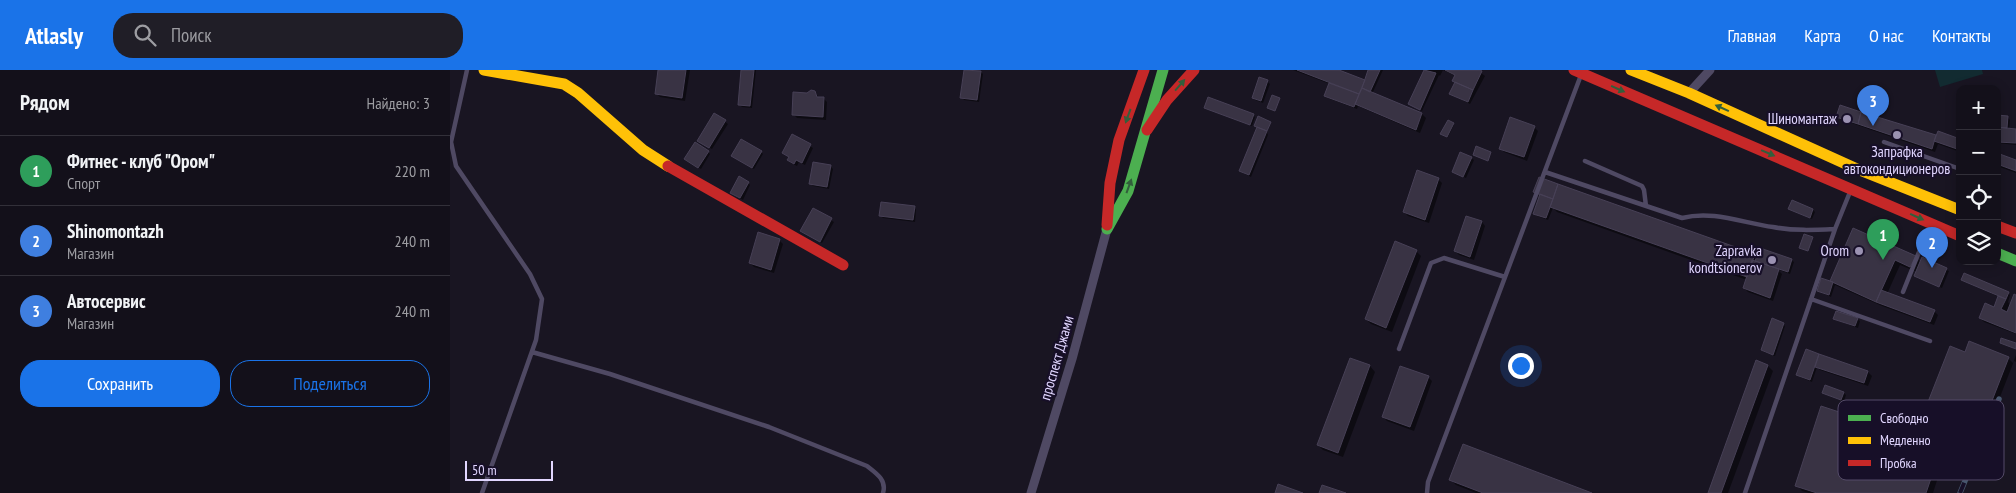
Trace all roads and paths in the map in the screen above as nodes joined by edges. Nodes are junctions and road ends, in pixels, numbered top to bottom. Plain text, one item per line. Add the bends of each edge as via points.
1 (467, 70) edge
2 (484, 70) edge
3 (1144, 70) edge
4 (1163, 70) edge
5 (1194, 70) edge
6 (1632, 70) edge
7 (1710, 70) edge
8 (1578, 72) edge
9 (1689, 93) junction
10 (1147, 130) junction
11 (1884, 142) dead end
12 (1585, 161) dead end
13 (1956, 168) edge
14 (1545, 172) junction
15 (1852, 189) junction
16 (1646, 206) junction
17 (1956, 208) edge
18 (2001, 227) edge
19 (1107, 229) junction
20 (1835, 229) junction
21 (2016, 233) edge
22 (1956, 234) edge
23 (1921, 247) dead end
24 (2001, 255) edge
25 (2016, 261) edge
26 (843, 265) dead end
27 (1505, 277) junction
28 (1903, 292) dead end
29 (1811, 299) junction
30 (1930, 341) dead end
31 (1399, 349) dead end
32 (532, 352) junction
33 (482, 493) edge
34 (883, 493) edge
35 (1031, 493) edge
36 (1427, 493) edge
37 (1745, 493) edge

1 - 32 lane via 451,142 456,166 530,274 542,299
2 - 26 main road via 564,84 643,150
3 -> 19 main road via 1119,140 1110,183
4 - 10 main road
10 -> 5 main road via 1167,100
6 - 9 main road
7 - 9 street
8 - 14 lane
8 -> 15 main road
17 -> 9 main road via 1858,169
19 -> 10 main road via 1128,192
11 - 13 lane
12 - 16 lane via 1642,186
14 - 16 lane
14 - 27 lane
15 - 20 lane
15 -> 22 main road
16 - 20 lane via 1682,218 1692,215 1736,218 1801,231
18 - 21 main road
19 - 35 street, проспект Джами via 1072,360
20 - 29 lane
23 - 28 lane
24 - 25 main road
27 - 31 lane via 1444,258 1431,263
27 - 36 lane via 1428,482
29 - 30 lane
29 - 37 lane
32 - 33 lane
32 - 34 lane via 610,374 787,434 867,466 881,477

